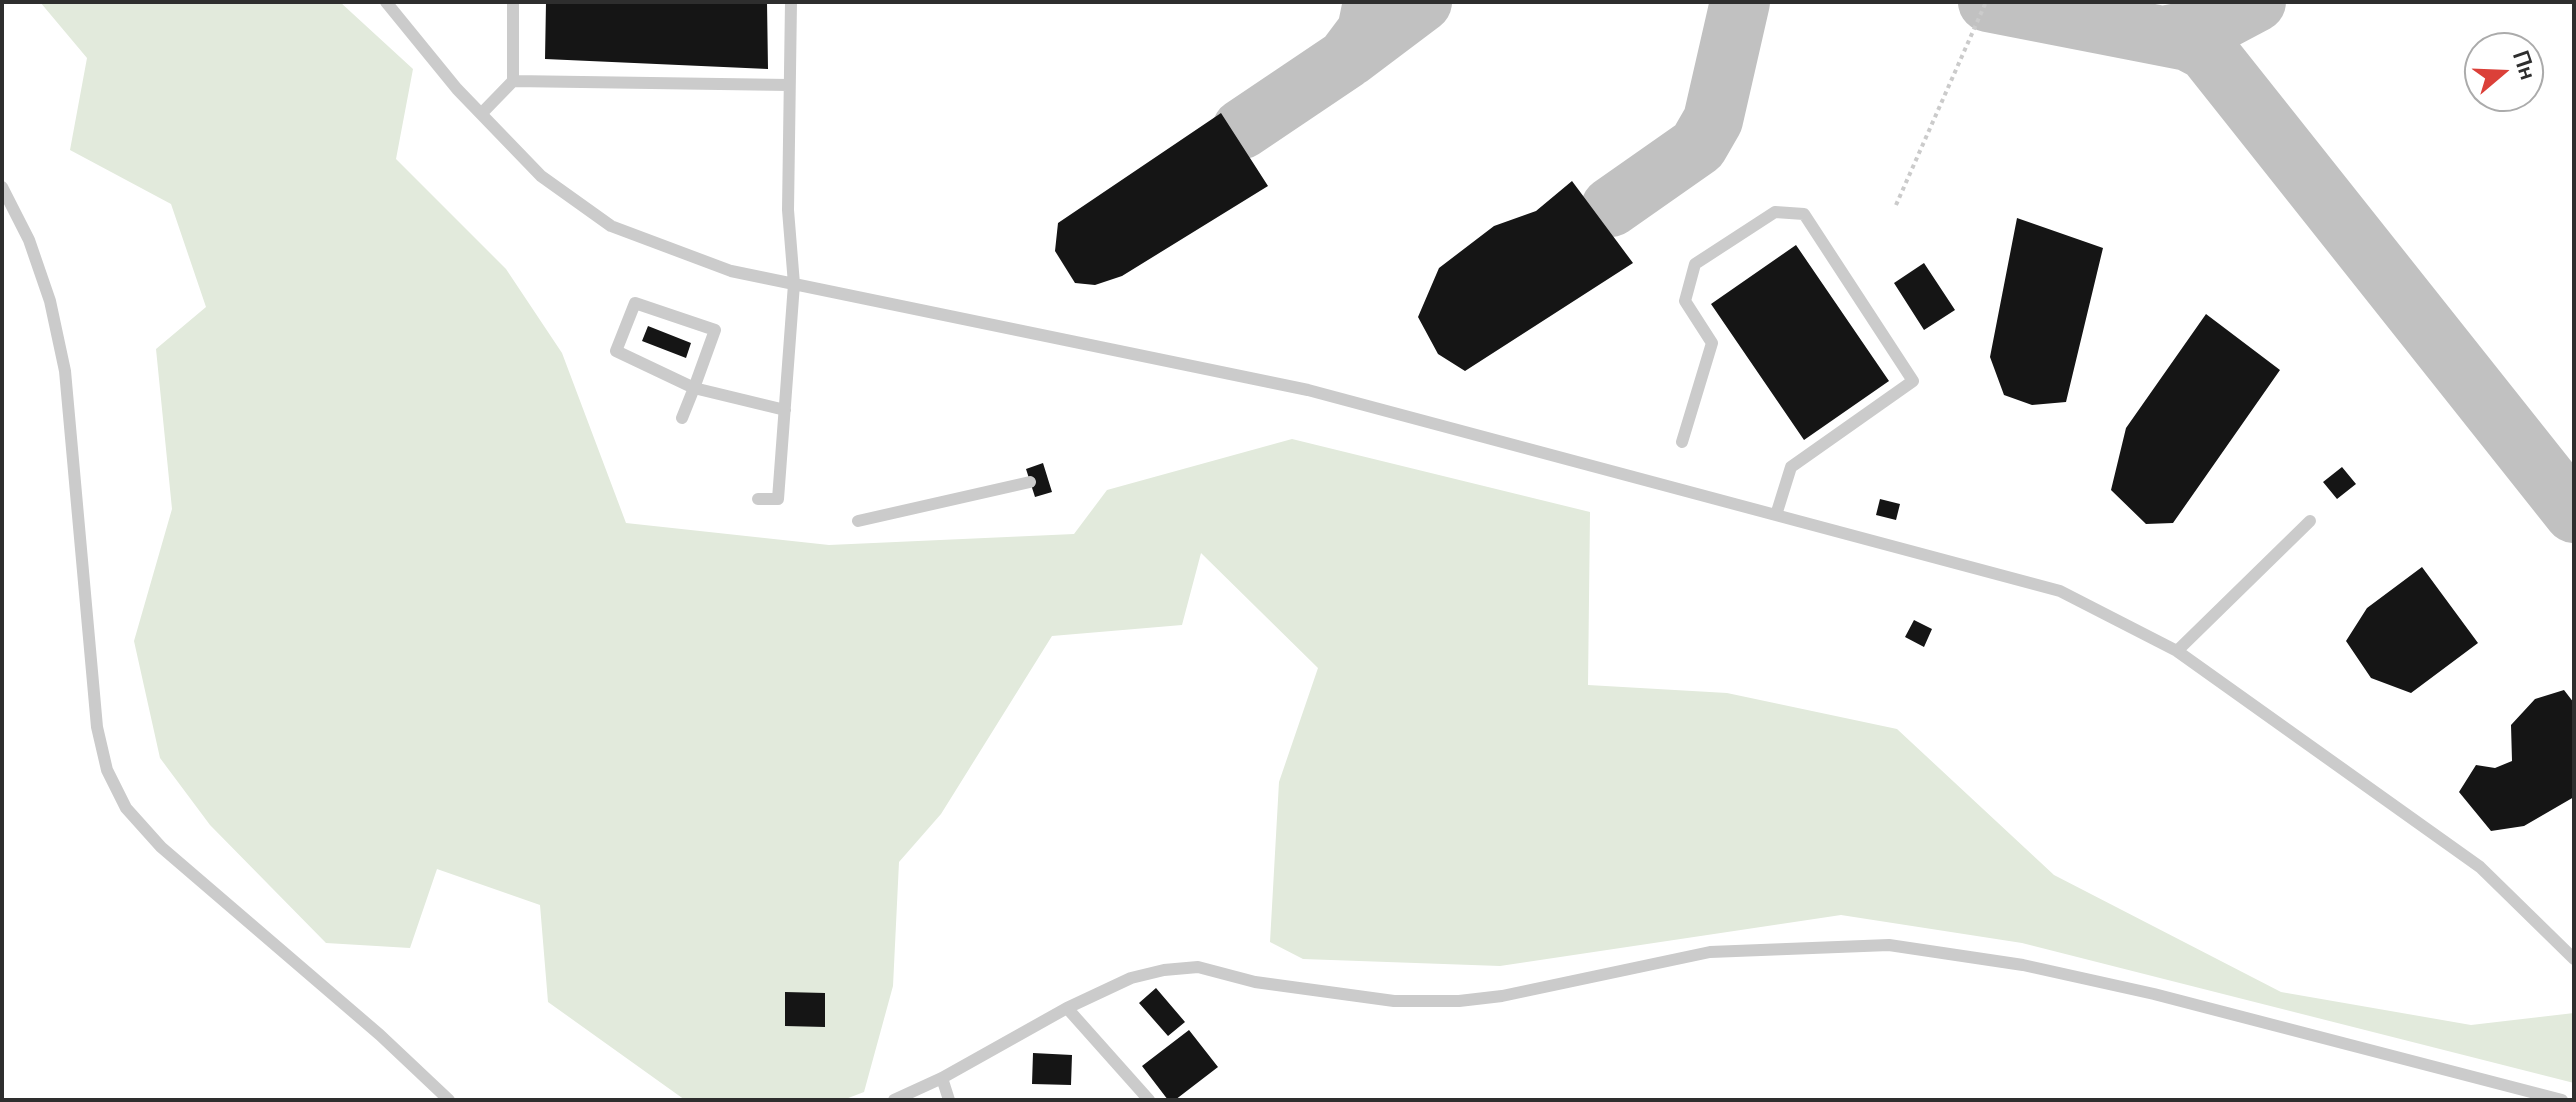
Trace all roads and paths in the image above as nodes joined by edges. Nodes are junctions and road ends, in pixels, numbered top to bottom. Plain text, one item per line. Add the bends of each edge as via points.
1 (386, 2) edge
2 (513, 2) edge
3 (791, 2) edge
4 (1986, 2) edge
5 (513, 81) junction
6 (789, 85) junction
7 (481, 114) junction
8 (2, 187) edge
9 (1896, 205) dead end
10 (794, 284) junction
11 (694, 388) junction
12 (785, 410) junction
13 (682, 418) dead end
14 (1682, 442) dead end
15 (1030, 482) dead end
16 (758, 499) dead end
17 (1776, 515) junction
18 (858, 521) dead end
19 (2310, 521) dead end
20 (2177, 651) junction
21 (2574, 959) edge
22 (1067, 1008) junction
23 (942, 1078) junction
24 (449, 1100) edge
25 (894, 1100) edge
26 (949, 1100) edge
27 (1149, 1100) edge
28 (2562, 1100) edge

1 - 7 lane
2 - 5 lane
3 - 6 lane
4 - 9 path
5 - 6 lane
5 - 7 lane
6 - 10 lane via 788,210
7 - 10 lane via 541,176 611,226 731,271
8 - 24 lane via 50,301 65,371 97,727 113,783 126,808 161,847
10 - 12 lane
10 - 17 lane via 1308,390
11 - 11 lane via 616,351 635,303 715,330
11 - 12 lane
11 - 13 lane
12 - 16 lane via 778,499
14 - 17 lane via 1712,343 1685,301 1695,264 1775,212 1804,214 1913,381 1791,467
15 - 18 lane
17 - 20 lane via 2060,591
19 - 20 lane
20 - 21 lane via 2480,867
22 - 23 lane
22 - 27 lane
22 - 28 lane via 1131,978 1198,967 1255,982 1394,1001 1459,1001 1710,952 1889,945 2023,965 2154,994
23 - 25 lane
23 - 26 lane

